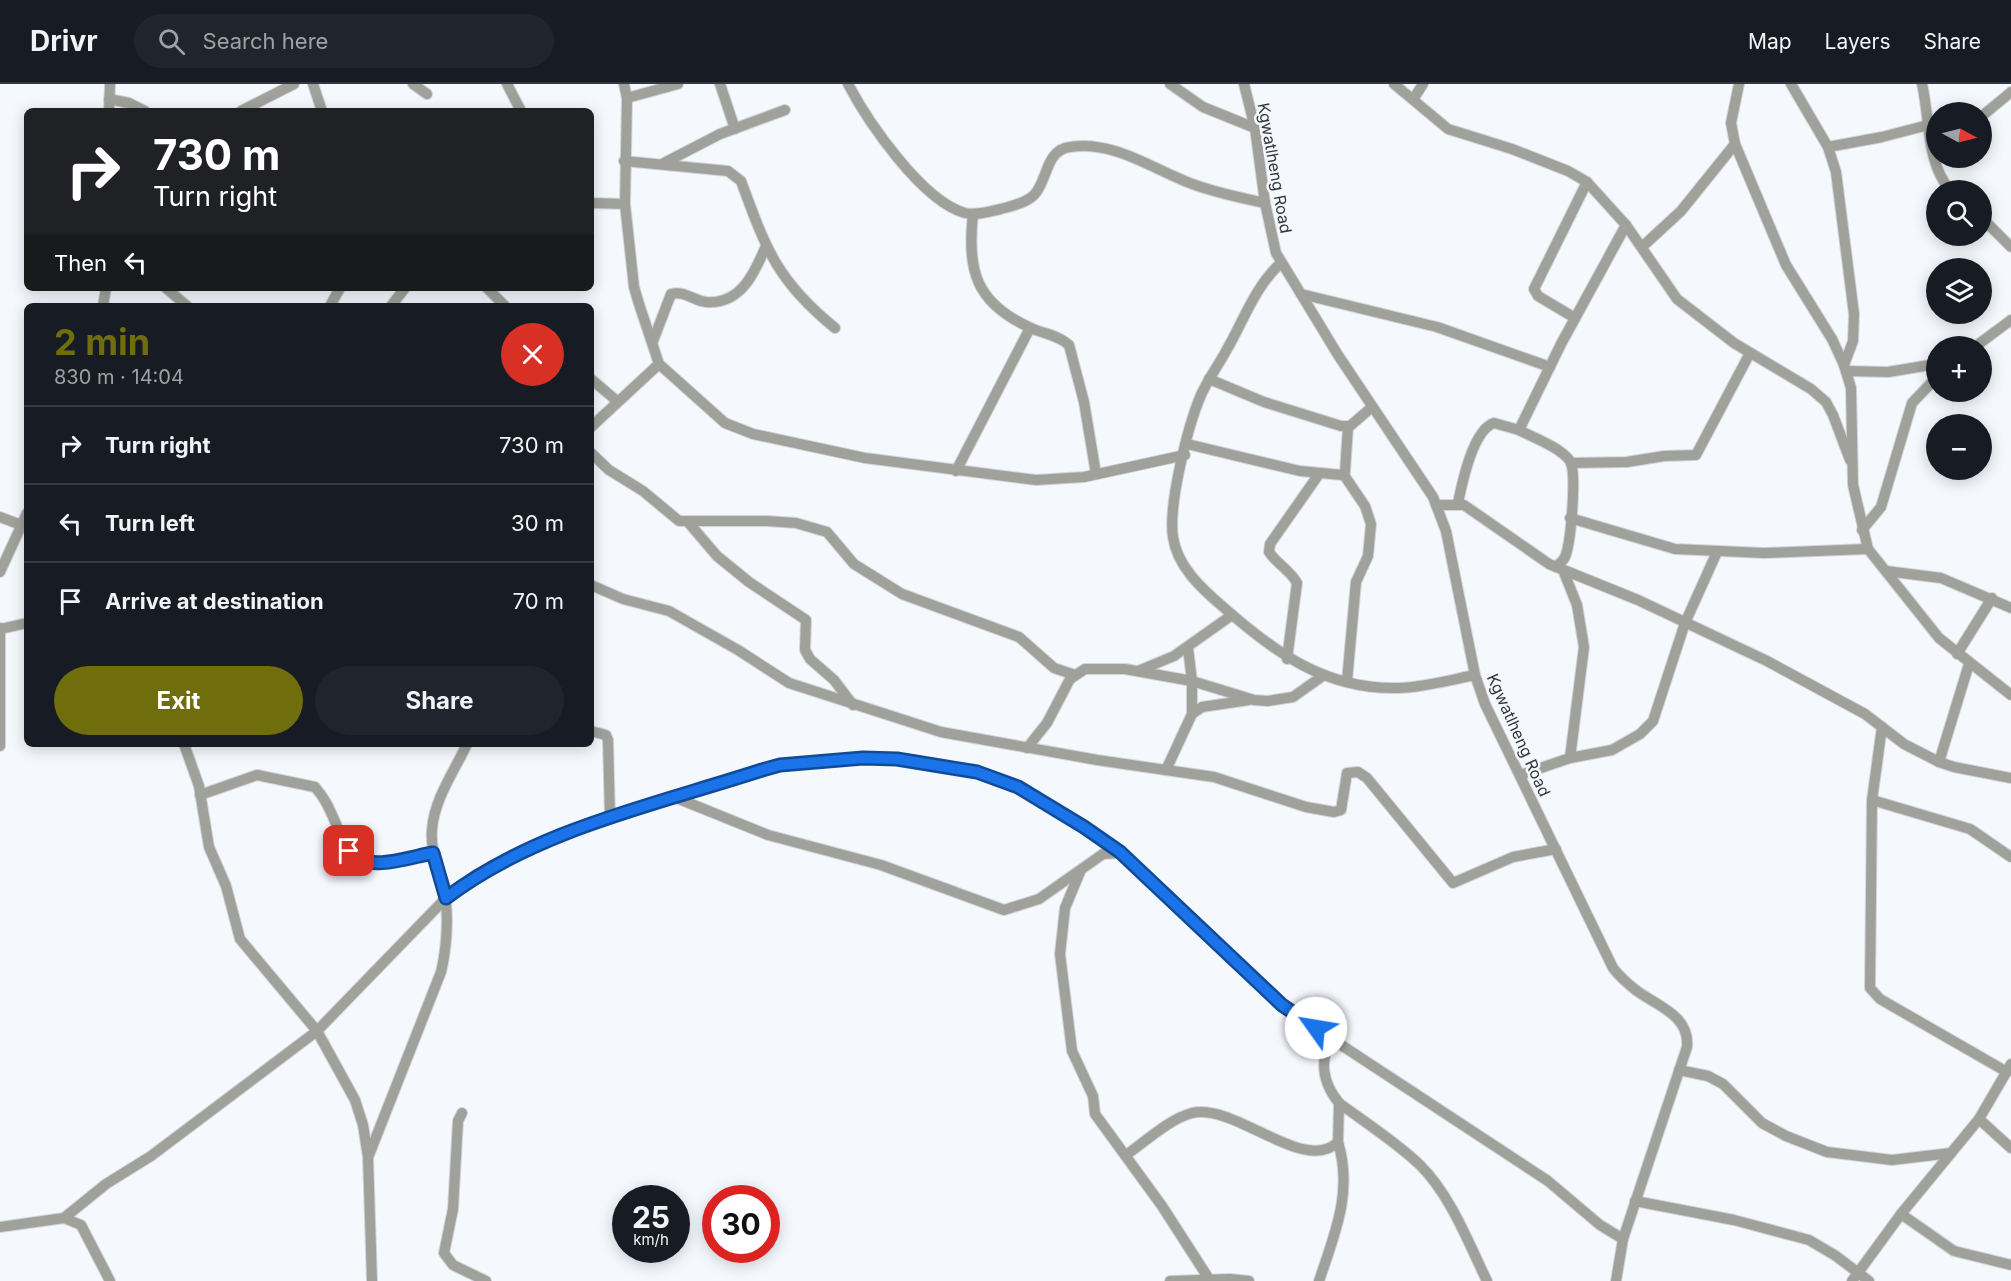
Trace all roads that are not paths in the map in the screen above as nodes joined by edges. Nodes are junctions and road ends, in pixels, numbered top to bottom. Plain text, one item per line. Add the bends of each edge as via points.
1 (110, 84) edge
2 (294, 84) edge
3 (313, 84) edge
4 (413, 84) edge
5 (507, 84) edge
6 (624, 84) edge
7 (678, 84) edge
8 (720, 84) edge
9 (848, 84) edge
10 (1170, 84) edge
11 (1244, 84) edge
12 (1394, 84) edge
13 (1423, 84) edge
14 (1739, 84) edge
15 (1791, 84) edge
16 (1922, 84) edge
17 (2011, 93) edge
18 (427, 94) dead end
19 (627, 98) junction
20 (1414, 98) junction
21 (109, 99) junction
22 (1926, 102) edge
23 (109, 108) edge
24 (139, 108) edge
25 (247, 108) edge
26 (321, 108) edge
27 (519, 108) edge
28 (1992, 108) edge
29 (785, 110) dead end
30 (1926, 121) edge
31 (1255, 128) junction
32 (735, 129) junction
33 (1735, 144) junction
34 (1828, 147) junction
35 (624, 161) junction
36 (664, 163) junction
37 (1587, 182) junction
38 (594, 203) edge
39 (1265, 203) junction
40 (625, 204) junction
41 (973, 214) junction
42 (1626, 225) junction
43 (1992, 228) edge
44 (766, 246) junction
45 (1642, 247) junction
46 (2011, 247) edge
47 (1281, 262) junction
48 (170, 291) edge
49 (403, 291) edge
50 (490, 291) edge
51 (1301, 294) junction
52 (184, 303) edge
53 (393, 303) edge
54 (502, 303) edge
55 (1575, 318) junction
56 (2011, 320) edge
57 (835, 328) dead end
58 (1030, 328) junction
59 (1989, 336) edge
60 (653, 340) junction
61 (1750, 353) junction
62 (660, 364) junction
63 (1926, 365) edge
64 (1550, 367) junction
65 (1845, 368) junction
66 (1209, 379) junction
67 (594, 382) edge
68 (1926, 388) edge
69 (617, 401) junction
70 (1372, 407) junction
71 (594, 423) edge
72 (1347, 427) junction
73 (1519, 430) junction
74 (1186, 450) junction
75 (594, 456) edge
76 (1572, 464) junction
77 (1852, 464) junction
78 (956, 471) junction
79 (1096, 474) junction
80 (1318, 474) junction
81 (1344, 475) junction
82 (1458, 503) junction
83 (1436, 505) junction
84 (0, 517) edge
85 (1570, 518) junction
86 (24, 519) edge
87 (688, 522) junction
88 (21, 525) junction
89 (1862, 530) junction
90 (1868, 549) junction
91 (1717, 552) junction
92 (1559, 569) junction
93 (0, 572) edge
94 (1886, 572) junction
95 (594, 586) edge
96 (1992, 598) junction
97 (2011, 608) edge
98 (1232, 615) junction
99 (1685, 623) junction
100 (24, 624) edge
101 (0, 629) edge
102 (1188, 648) junction
103 (1957, 654) junction
104 (1287, 659) junction
105 (1969, 664) junction
106 (1138, 671) junction
107 (1075, 675) junction
108 (1324, 675) junction
109 (1475, 675) junction
110 (1192, 681) junction
111 (1347, 681) junction
112 (2011, 695) edge
113 (1254, 700) junction
114 (853, 705) junction
115 (1192, 714) junction
116 (1882, 727) junction
117 (594, 732) edge
118 (0, 746) edge
119 (185, 747) edge
120 (465, 747) edge
121 (1026, 748) junction
122 (1570, 758) junction
123 (1939, 762) junction
124 (1166, 770) junction
125 (1520, 775) junction
126 (2011, 778) edge
127 (200, 795) junction
128 (674, 798) junction
129 (1872, 800) junction
130 (610, 817) junction
131 (1556, 849) junction
132 (1120, 852) junction
133 (433, 853) junction
134 (2011, 857) edge
135 (1082, 869) junction
136 (446, 898) junction
137 (317, 1031) junction
138 (1332, 1037) junction
139 (1679, 1070) junction
140 (2008, 1072) edge
141 (1339, 1103) junction
142 (462, 1113) dead end
143 (1979, 1119) junction
144 (1338, 1142) junction
145 (2011, 1148) edge
146 (1951, 1153) junction
147 (1126, 1155) junction
148 (368, 1157) junction
149 (1635, 1201) junction
150 (1901, 1214) junction
151 (64, 1218) junction
152 (0, 1227) edge
153 (1623, 1239) junction
154 (2010, 1262) edge
155 (1855, 1276) edge
156 (1209, 1279) junction
157 (110, 1281) edge
158 (372, 1281) edge
159 (486, 1281) edge
160 (1170, 1281) edge
161 (1249, 1281) edge
162 (1319, 1281) edge
163 (1487, 1281) edge
164 (1616, 1281) edge
165 (1869, 1281) edge

1 - 21 street
2 - 25 street
3 - 26 street
4 - 18 street
5 - 27 street
6 - 19 street
7 - 19 street
8 - 32 street
9 - 41 street via 864,114 921,185 956,209
10 - 31 street via 1203,107
11 - 31 street, Kgwatlheng Road
12 - 20 street
13 - 20 street
14 - 33 street via 1731,123
15 - 34 street
16 - 22 street
17 - 28 street
19 - 35 street
20 - 37 street via 1448,129 1512,149
21 - 23 street
21 - 24 street
29 - 32 street
30 - 34 street via 1882,137
31 - 39 street, Kgwatlheng Road
32 - 36 street
33 - 45 street via 1681,211
33 - 65 street via 1786,265 1832,339
34 - 65 street via 1836,172 1853,302 1853,341
35 - 36 street
35 - 40 street
36 - 44 street via 735,174
37 - 42 street
37 - 55 street via 1534,289 1538,296
38 - 40 street
39 - 41 street via 1195,185 1110,150 1070,147 1049,162 1042,184 1032,197
39 - 47 street, Kgwatlheng Road
40 - 60 street via 634,286
41 - 58 street via 970,239 979,287 1000,309
42 - 45 street
42 - 55 street
43 - 46 street
44 - 57 street via 792,289
44 - 60 street via 755,272 740,292 705,303 681,293 671,294
45 - 61 street via 1670,291
47 - 51 street, Kgwatlheng Road
47 - 66 street via 1264,280
48 - 52 street
49 - 53 street
50 - 54 street
51 - 64 street via 1437,327
51 - 70 street, Kgwatlheng Road
55 - 64 street
56 - 59 street
58 - 78 street
58 - 79 street via 1063,339 1069,345 1084,402
60 - 62 street
61 - 76 street via 1696,455
61 - 77 street via 1826,402
62 - 69 street
62 - 78 street via 712,413 740,430 865,458
63 - 65 street via 1888,372
64 - 73 street
65 - 77 street via 1851,388
66 - 72 street via 1264,402
66 - 74 street
67 - 69 street
68 - 89 street via 1912,403 1881,507
69 - 71 street
70 - 72 street
70 - 83 street, Kgwatlheng Road
72 - 81 street
73 - 76 street via 1565,455
73 - 82 street via 1494,423 1484,429 1464,474
74 - 79 street
74 - 80 street
74 - 98 street via 1173,516 1177,552 1205,591
75 - 87 street via 644,491 672,517
76 - 85 street
77 - 89 street
78 - 79 street via 1036,480
80 - 81 street
80 - 104 street via 1270,544 1269,552 1294,577 1298,588
81 - 111 street via 1365,506 1371,524 1368,556 1356,582
82 - 83 street
82 - 92 street
83 - 109 street, Kgwatlheng Road via 1446,531
84 - 88 street
85 - 91 street via 1660,546
85 - 92 street
86 - 88 street
87 - 107 street via 767,520 821,529 828,532 854,564 894,589 1019,637 1054,668
87 - 114 street via 717,556 806,620 805,650
88 - 93 street
89 - 90 street
90 - 91 street
90 - 94 street
91 - 99 street
92 - 99 street
92 - 122 street via 1577,605 1584,647
94 - 96 street via 1941,578
94 - 103 street via 1939,638
95 - 114 street via 669,611 789,683
96 - 97 street
96 - 103 street
98 - 102 street
98 - 104 street
99 - 116 street via 1814,686
99 - 122 street via 1653,721 1640,734 1612,750
100 - 101 street
101 - 118 street
102 - 106 street
102 - 110 street
103 - 105 street
104 - 108 street
105 - 112 street
105 - 123 street
106 - 107 street via 1092,668
106 - 110 street
107 - 121 street via 1047,723
108 - 111 street
108 - 113 street via 1284,700
109 - 111 street via 1401,688
109 - 125 street, Kgwatlheng Road
110 - 113 street
110 - 115 street
113 - 115 street via 1202,707
114 - 121 street via 941,732
115 - 124 street
116 - 123 street
116 - 129 street
117 - 130 street via 606,735 608,740
119 - 127 street
120 - 133 street via 441,795 432,827
121 - 124 street
122 - 125 street
123 - 126 street
124 - 131 street via 1214,777 1306,807 1338,813 1347,773 1358,772 1453,883 1513,857
125 - 131 street, Kgwatlheng Road
127 - 133 street via 257,775 315,787 353,857 382,862
127 - 137 street via 209,847 226,886 240,939
128 - 130 street
128 - 132 street via 780,765 863,758 939,764 1018,787
128 - 135 street via 768,835 881,865 1004,910 1040,898
129 - 134 street via 1970,829
129 - 140 street via 1870,988 1880,999
130 - 136 street via 519,853 476,875
131 - 139 street, Kgwatlheng Road via 1613,968 1624,981 1682,1024 1687,1041
132 - 135 street via 1103,855
132 - 138 street via 1282,1005
133 - 136 street
135 - 147 street via 1070,892 1061,930 1067,1021 1072,1051 1094,1096 1095,1114
136 - 137 street
136 - 148 street via 441,972
137 - 148 street via 355,1100
137 - 151 street
138 - 141 street via 1325,1050 1323,1068 1326,1083
138 - 153 street via 1548,1181
139 - 146 street via 1708,1076 1723,1084 1762,1123 1827,1152 1892,1160
139 - 149 street, Kgwatlheng Road
140 - 143 street
141 - 144 street
141 - 163 street via 1412,1158 1434,1181
142 - 159 street via 458,1121 453,1209 444,1253 453,1264
143 - 145 street
143 - 146 street
144 - 147 street via 1307,1152 1232,1118 1193,1113
144 - 162 street via 1346,1170 1344,1196
146 - 150 street
147 - 156 street
148 - 158 street
149 - 153 street, Kgwatlheng Road
149 - 155 street via 1798,1237 1819,1245
150 - 154 street via 1954,1251
150 - 155 street
151 - 152 street
151 - 157 street via 81,1225
153 - 164 street, Kgwatlheng Road
155 - 165 street
156 - 160 street
156 - 161 street

